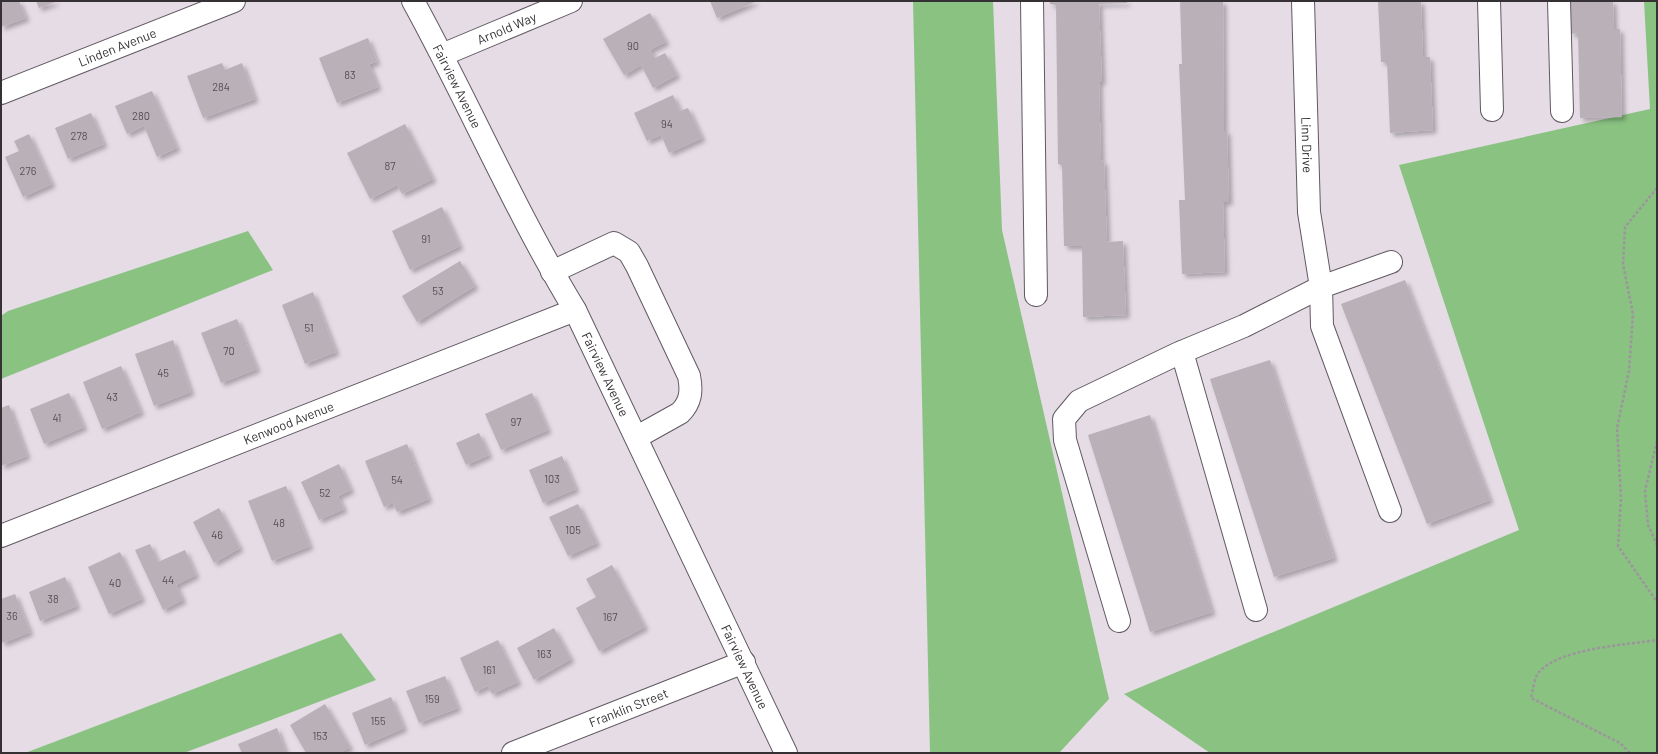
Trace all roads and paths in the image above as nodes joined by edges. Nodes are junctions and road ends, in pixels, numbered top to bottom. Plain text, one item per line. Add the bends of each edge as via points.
1 (234, 1) edge
2 (413, 1) edge
3 (571, 1) edge
4 (1032, 1) edge
5 (1303, 1) edge
6 (1489, 1) edge
7 (1559, 1) edge
8 (442, 54) junction
9 (1, 92) edge
10 (1492, 110) dead end
11 (1562, 111) dead end
12 (1657, 188) edge
13 (1391, 262) dead end
14 (552, 272) junction
15 (1320, 287) junction
16 (1036, 295) dead end
17 (575, 310) junction
18 (1182, 352) junction
19 (637, 437) junction
20 (1657, 441) edge
21 (1390, 511) dead end
22 (1, 536) edge
23 (1657, 546) edge
24 (1657, 602) edge
25 (1256, 610) dead end
26 (1119, 621) dead end
27 (1657, 640) edge
28 (744, 662) junction
29 (513, 753) edge
30 (786, 753) edge
31 (1630, 753) edge

1 - 9 street, Linden Avenue
2 - 8 street, Fairview Avenue
3 - 8 street, Arnold Way
4 - 16 street
5 - 15 street, Linn Drive via 1309,212
6 - 10 street
7 - 11 street
8 - 14 street, Fairview Avenue
12 - 24 path via 1625,227 1622,264 1633,314 1630,371 1617,428 1621,498 1618,546
13 - 15 street
14 - 17 street, Fairview Avenue
14 - 19 street via 614,243 629,252 638,266 690,376 691,395 686,407 680,412
15 - 18 street via 1244,326
15 - 21 street, Linn Drive via 1322,326
17 - 19 street, Fairview Avenue
17 - 22 street, Kenwood Avenue
18 - 25 street
18 - 26 street via 1079,401 1064,420 1065,440
19 - 28 street, Fairview Avenue
20 - 23 path via 1645,491 1648,525
27 - 31 path via 1572,654 1550,664 1538,673 1532,698 1614,740
28 - 29 street, Franklin Street
28 - 30 street, Fairview Avenue

